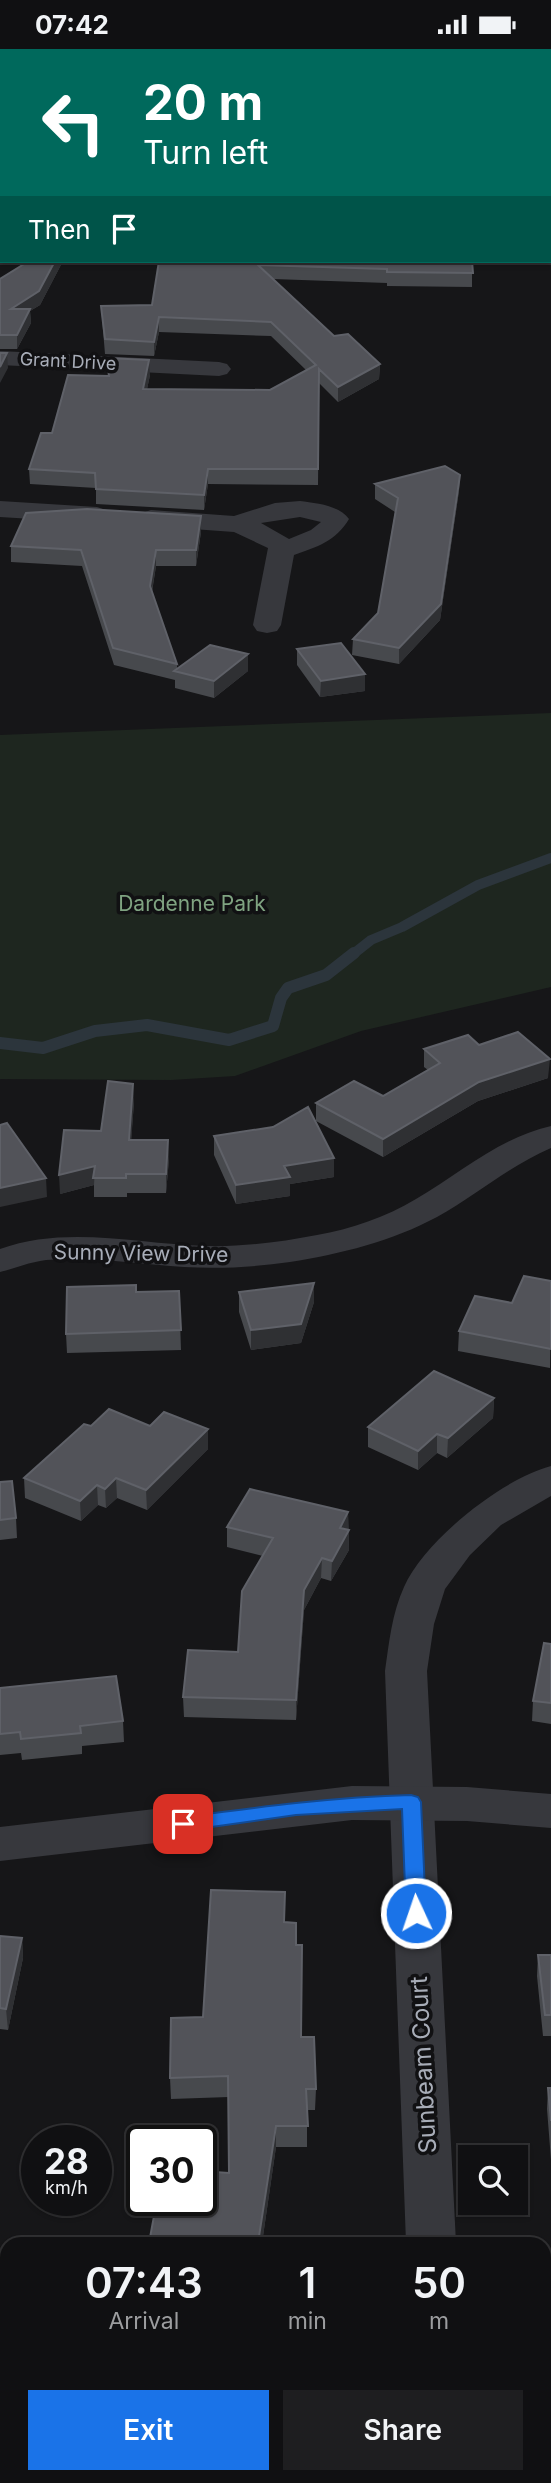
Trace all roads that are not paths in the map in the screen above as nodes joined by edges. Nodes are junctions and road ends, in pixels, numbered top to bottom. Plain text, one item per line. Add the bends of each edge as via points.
1 (0, 358) edge
2 (219, 369) dead end
3 (0, 509) edge
4 (239, 523) junction
5 (282, 549) junction
6 (267, 625) dead end
7 (537, 1142) edge
8 (551, 1168) edge
9 (0, 1261) edge
10 (551, 1479) edge
11 (411, 1802) junction
12 (551, 1811) edge
13 (0, 1844) edge
14 (431, 2237) edge

1 - 2 street, Grant Drive
3 - 4 street
4 - 5 street via 267,532
4 - 5 street via 273,510 303,508 336,519 333,528 321,535
5 - 6 street
7 - 8 street
7 - 9 street, Sunny View Drive via 394,1224 300,1249 219,1257 73,1249
10 - 11 street, Sunbeam Court via 487,1516 425,1586 405,1671
11 - 12 street
11 - 13 street via 296,1808
11 - 14 street, Sunbeam Court

